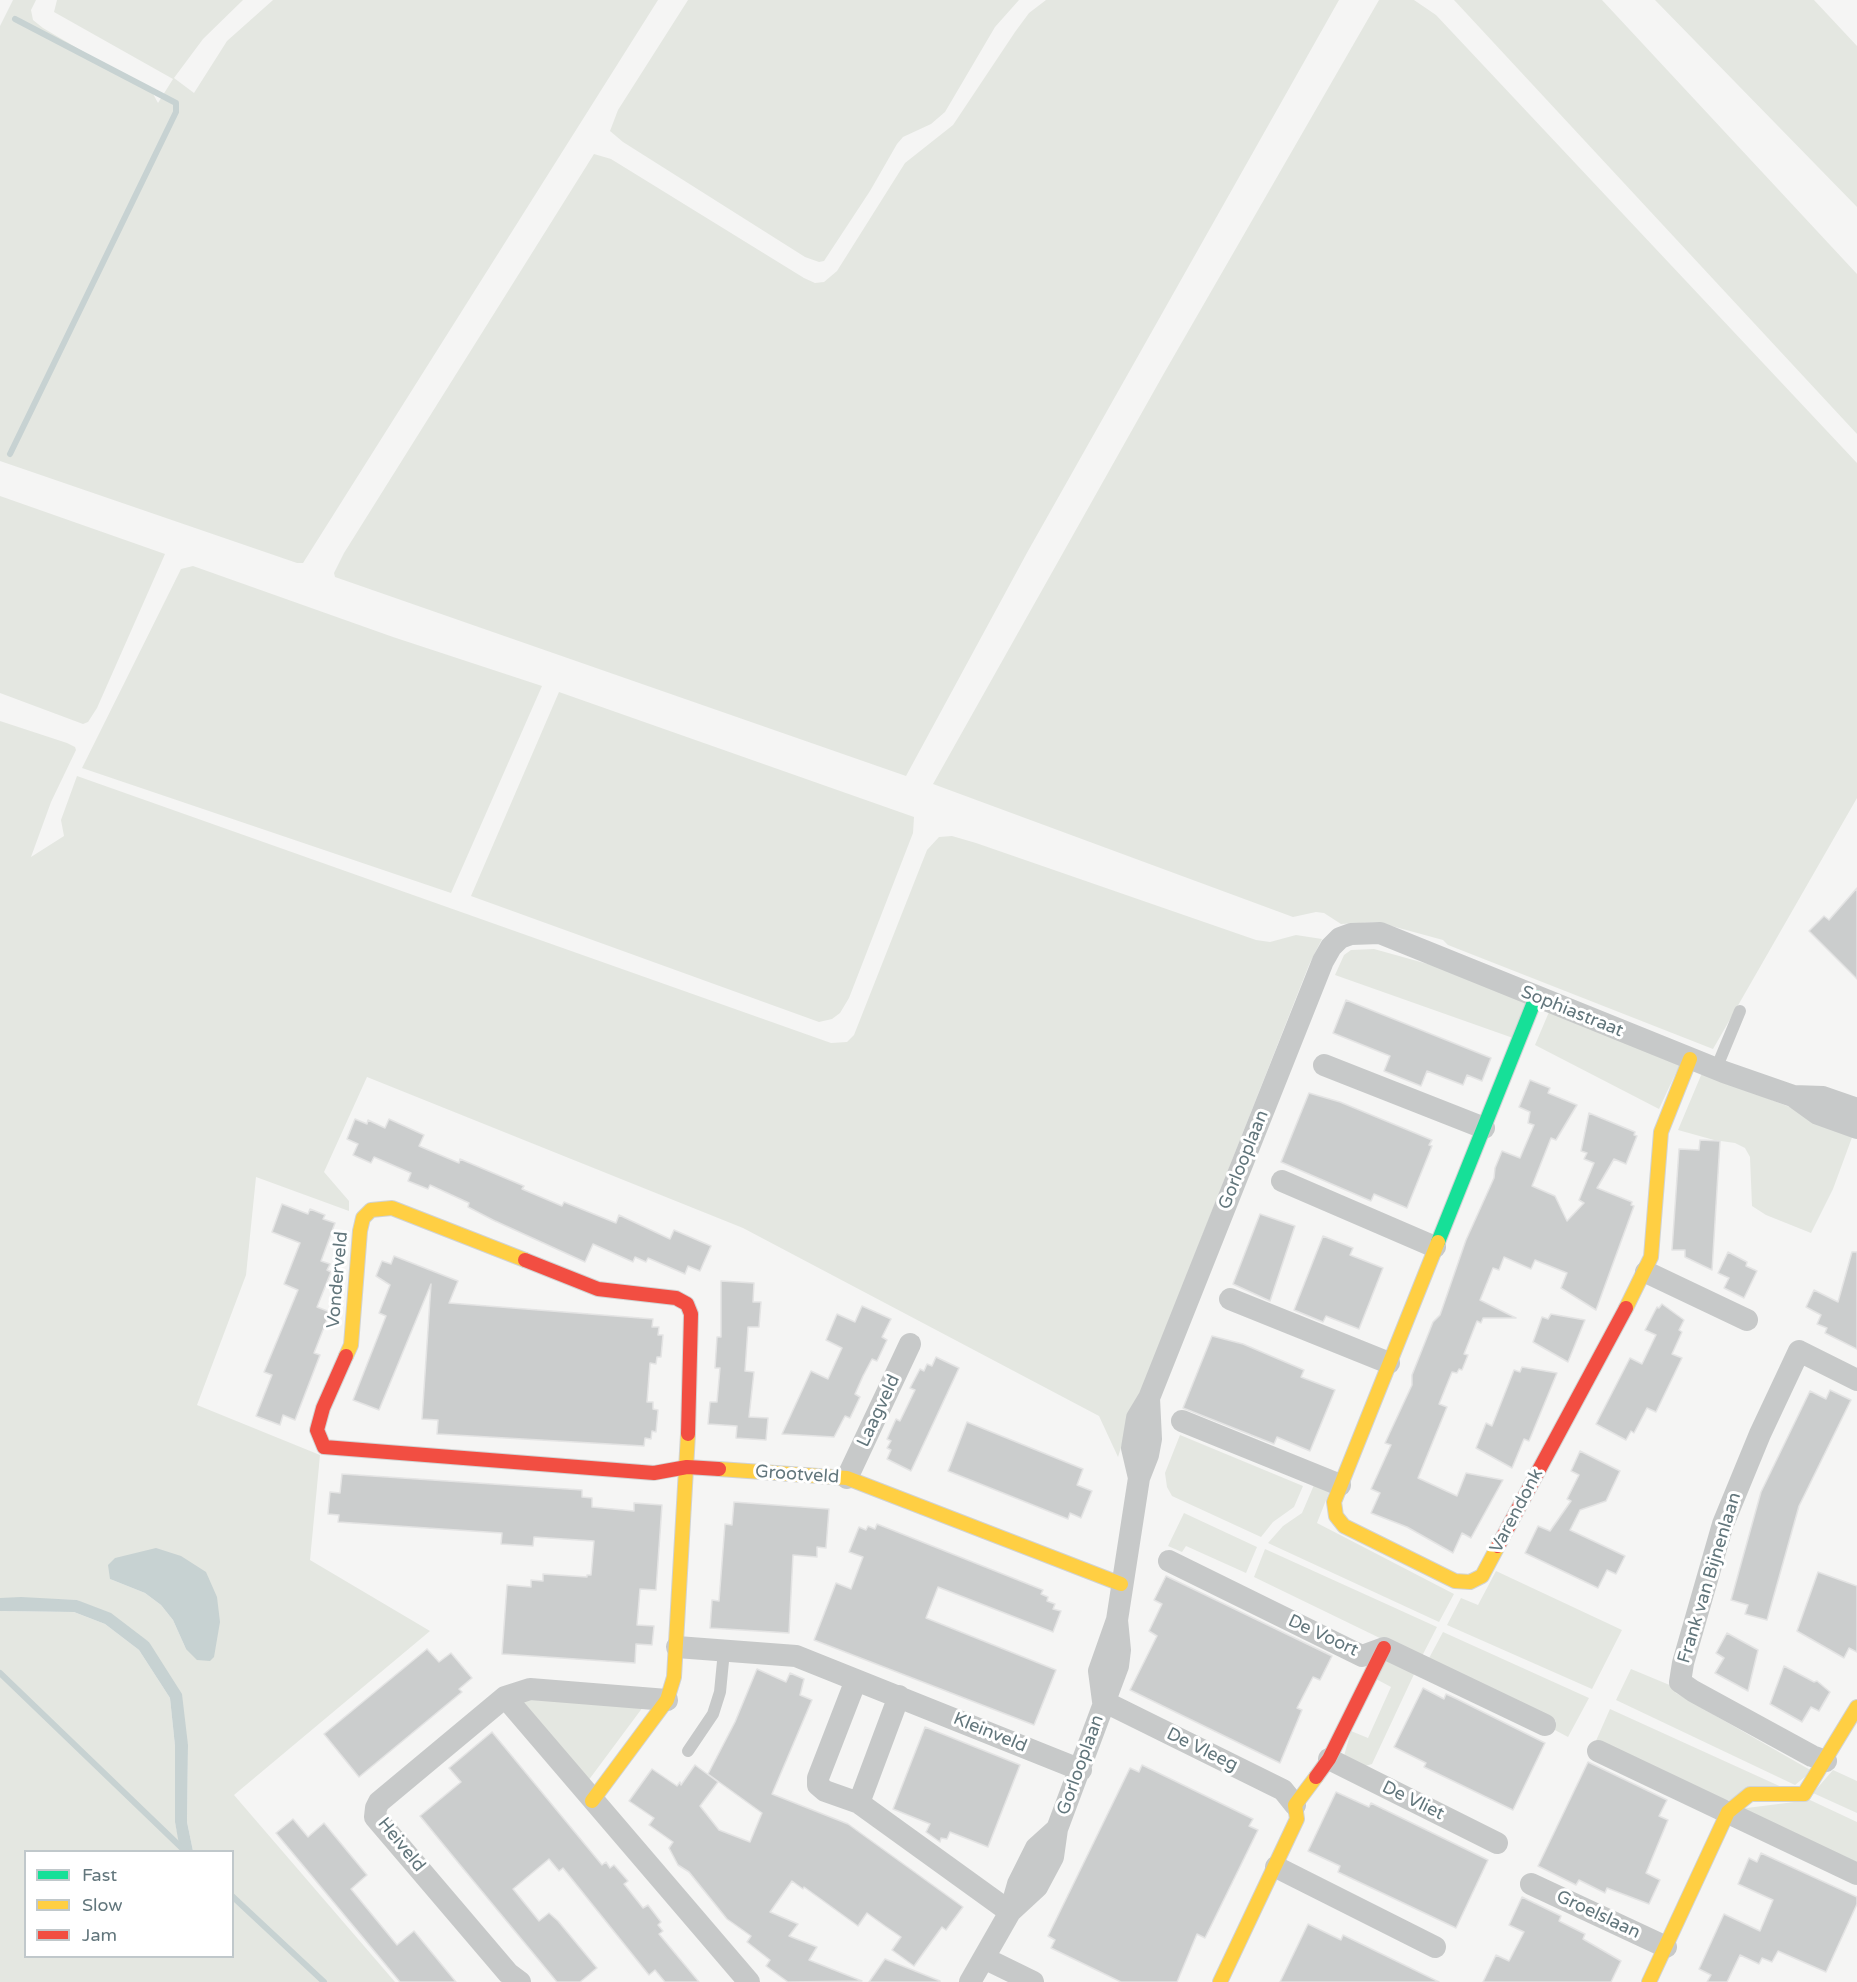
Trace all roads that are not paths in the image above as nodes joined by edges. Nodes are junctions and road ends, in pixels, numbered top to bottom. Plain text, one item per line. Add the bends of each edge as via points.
1 (1351, 934) joint
2 (1536, 997) junction
3 (1740, 1011) dead end
4 (1690, 1059) junction
5 (1324, 1065) dead end
6 (1716, 1070) junction
7 (1793, 1096) junction
8 (1857, 1109) edge
9 (1484, 1128) junction
10 (1857, 1128) edge
11 (1282, 1181) dead end
12 (1435, 1247) junction
13 (1646, 1272) junction
14 (1230, 1299) dead end
15 (1747, 1320) dead end
16 (910, 1344) dead end
17 (1389, 1363) junction
18 (1857, 1380) edge
19 (1182, 1421) dead end
20 (687, 1467) junction
21 (847, 1478) junction
22 (1340, 1485) junction
23 (1168, 1561) dead end
24 (1121, 1584) junction
25 (677, 1647) junction
26 (1384, 1648) junction
27 (724, 1651) junction
28 (856, 1680) junction
29 (899, 1696) junction
30 (505, 1697) junction
31 (668, 1700) junction
32 (1103, 1701) junction
33 (1857, 1707) edge
34 (1545, 1725) dead end
35 (688, 1751) dead end
36 (1598, 1751) dead end
37 (1329, 1760) junction
38 (1826, 1761) junction
39 (1081, 1770) junction
40 (592, 1801) junction
41 (859, 1803) junction
42 (1295, 1805) junction
43 (1728, 1812) junction
44 (1497, 1843) dead end
45 (1276, 1867) junction
46 (1857, 1874) edge
47 (1531, 1884) dead end
48 (1010, 1912) junction
49 (1435, 1947) dead end
50 (1666, 1947) junction
51 (984, 1958) junction
52 (519, 1982) edge
53 (748, 1982) edge
54 (970, 1982) edge
55 (1033, 1982) edge
56 (1220, 1982) edge
57 (1649, 1982) edge

1 - 2 street, Sophiastraat via 1380,933
1 - 24 street, Gorlooplaan via 1340,938 1323,961 1149,1398 1151,1439 1138,1478
2 - 4 street, Sophiastraat
2 - 9 street, Varendonk
3 - 6 lane
4 - 6 street, Sophiastraat
4 - 13 street, Varendonk via 1661,1132 1651,1257
5 - 9 street
6 - 7 street, Sophiastraat
7 - 8 street, Sophiastraat via 1822,1097
7 - 10 street, Sophiastraat via 1818,1114
9 - 12 street, Varendonk
11 - 12 street
12 - 17 street, Varendonk
13 - 15 street
13 - 22 street, Varendonk via 1482,1576 1470,1582 1455,1581 1344,1526 1336,1516 1334,1502
14 - 17 street
16 - 21 street, Laagveld
17 - 22 street, Varendonk
18 - 38 street, Frank van Bijnenlaan via 1799,1350 1724,1524 1680,1682
19 - 22 street
20 - 20 street, Vonderveld via 654,1473 324,1447 317,1430 322,1408 351,1345 363,1218 371,1210 392,1208 598,1289 676,1298 687,1304 691,1314
20 - 21 street, Grootveld
20 - 25 street
21 - 24 street, Grootveld
23 - 26 street, De Voort via 1362,1656
24 - 32 street, Gorlooplaan via 1118,1666
25 - 27 street, Kleinveld
25 - 31 street
26 - 34 street, De Voort
26 - 37 street
27 - 28 street, Kleinveld via 796,1656
27 - 35 lane via 720,1692 713,1714
28 - 29 street, Kleinveld
28 - 41 street via 818,1785
29 - 39 street, Kleinveld
29 - 41 street
30 - 31 street via 530,1689
30 - 40 street
30 - 52 street, Heiveld via 380,1802 375,1817
31 - 40 street
32 - 39 street, Gorlooplaan
32 - 42 street, De Vleeg via 1283,1790
33 - 38 street
36 - 43 street
37 - 42 street
37 - 44 street, De Vliet
38 - 43 street via 1804,1794 1750,1794
39 - 48 street, Gorlooplaan via 1057,1829 1036,1848 1018,1884
40 - 53 street
41 - 48 street
42 - 45 street via 1297,1819
43 - 46 street
43 - 50 street
45 - 49 street
45 - 56 street
47 - 50 street, Groelslaan
48 - 51 street, Gorlooplaan
50 - 57 street
51 - 54 street, Gorlooplaan
51 - 55 street

